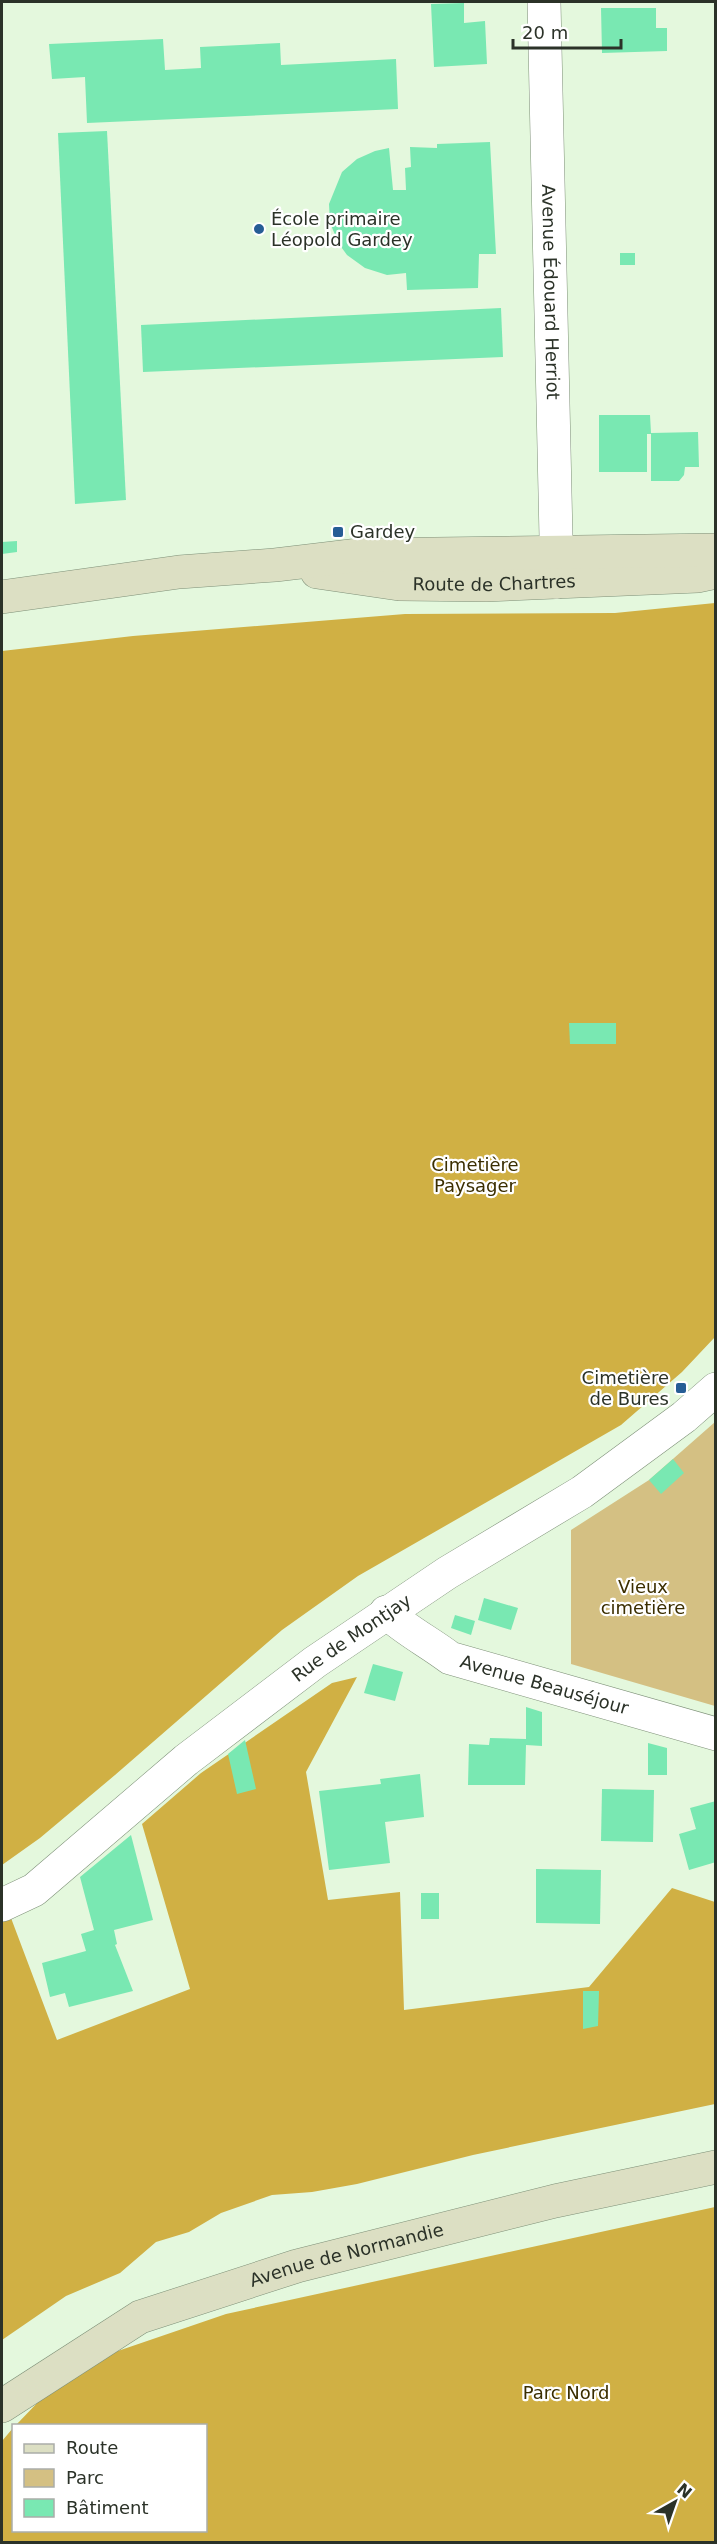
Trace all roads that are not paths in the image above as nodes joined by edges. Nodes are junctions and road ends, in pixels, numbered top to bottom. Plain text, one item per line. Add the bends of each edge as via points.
1 (544, 2) edge
2 (556, 550) junction
3 (716, 550) edge
4 (275, 565) junction
5 (716, 572) edge
6 (557, 582) junction
7 (2, 597) edge
8 (716, 1389) edge
9 (386, 1612) junction
10 (716, 1734) edge
11 (2, 1905) edge
12 (716, 2167) edge
13 (2, 2406) edge

1 - 2 street, Avenue Édouard Herriot
2 - 3 main road, Route de Chartres
2 - 4 main road, Route de Chartres via 359,555
2 - 6 street, Avenue Édouard Herriot
4 - 6 main road, Route de Chartres via 399,584
4 - 7 main road, Route de Chartres via 179,572
5 - 6 main road, Route de Chartres
8 - 9 street, Rue de Montjay via 582,1492
9 - 10 street, Avenue Beauséjour via 450,1658
9 - 11 street, Rue de Montjay via 234,1721 34,1890
12 - 13 main road, Avenue de Normandie via 555,2201 297,2266 140,2317

